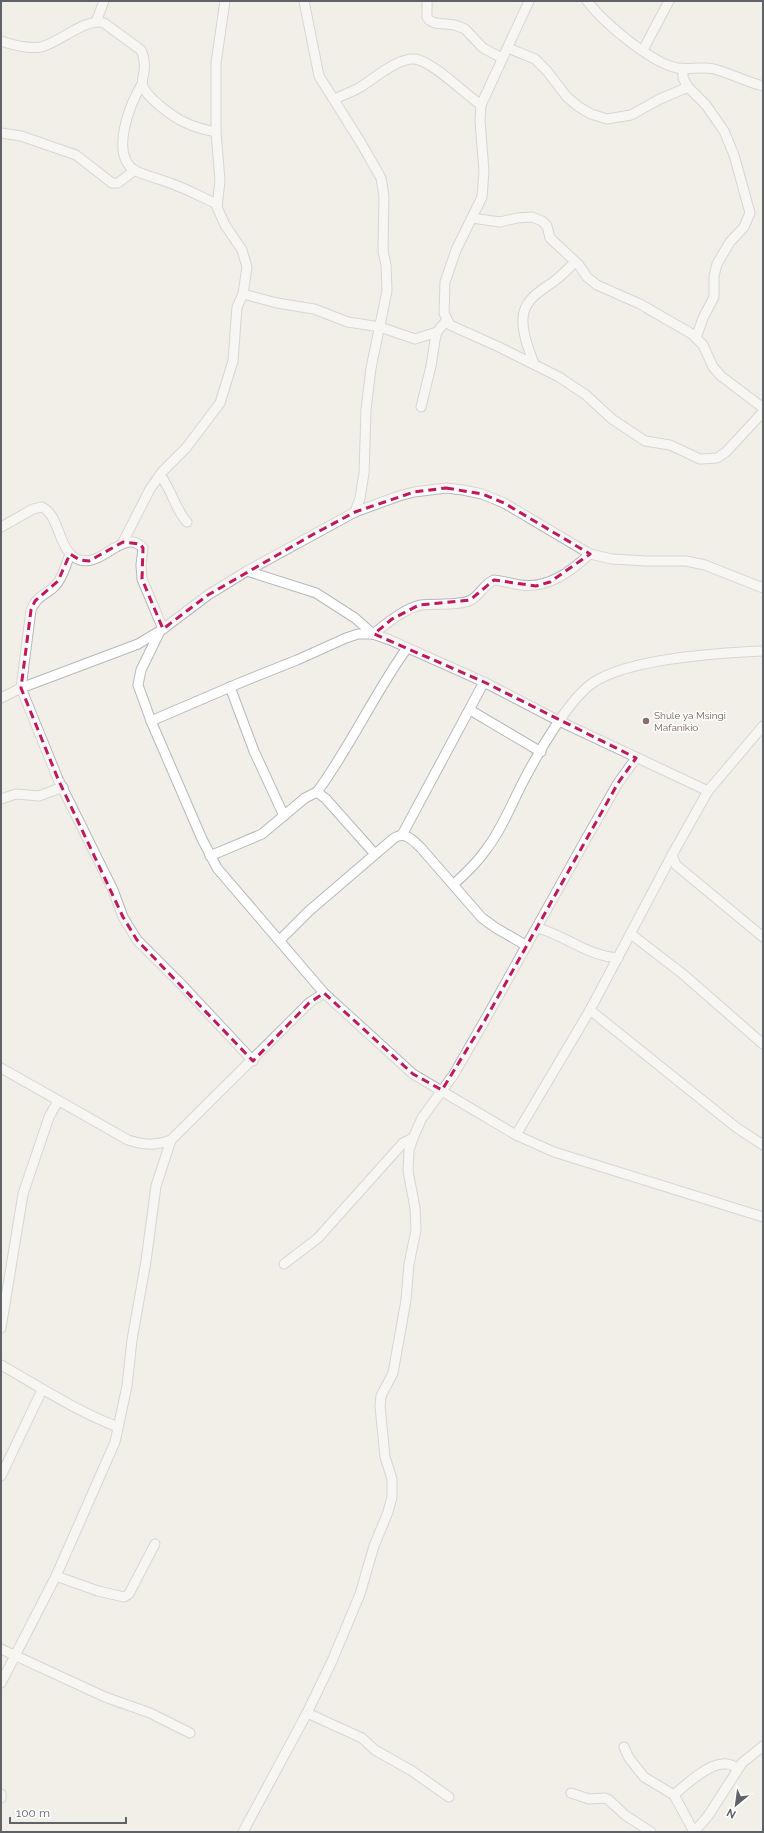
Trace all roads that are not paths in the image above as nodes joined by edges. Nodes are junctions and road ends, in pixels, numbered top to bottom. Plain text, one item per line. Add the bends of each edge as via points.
1 (104, 1) edge
2 (225, 1) edge
3 (304, 1) edge
4 (427, 1) edge
5 (529, 1) edge
6 (587, 1) edge
7 (669, 1) edge
8 (96, 22) junction
9 (1, 41) edge
10 (508, 48) junction
11 (643, 50) junction
12 (502, 58) junction
13 (683, 69) junction
14 (142, 84) junction
15 (763, 86) edge
16 (688, 87) junction
17 (334, 99) junction
18 (481, 105) junction
19 (216, 132) junction
20 (1, 133) edge
21 (135, 170) junction
22 (217, 204) junction
23 (472, 218) junction
24 (575, 262) junction
25 (243, 294) junction
26 (446, 320) junction
27 (380, 326) junction
28 (437, 332) junction
29 (696, 338) junction
30 (534, 364) junction
31 (421, 407) dead end
32 (763, 408) edge
33 (763, 412) edge
34 (160, 475) junction
35 (355, 512) junction
36 (187, 522) dead end
37 (1, 527) edge
38 (123, 542) junction
39 (70, 554) junction
40 (590, 554) junction
41 (247, 571) junction
42 (763, 588) edge
43 (162, 630) junction
44 (374, 634) junction
45 (407, 648) junction
46 (763, 651) edge
47 (484, 682) junction
48 (230, 687) junction
49 (21, 688) junction
50 (1, 698) edge
51 (470, 710) junction
52 (151, 721) junction
53 (559, 721) junction
54 (763, 726) edge
55 (542, 752) junction
56 (636, 758) junction
57 (62, 787) junction
58 (708, 791) junction
59 (317, 792) junction
60 (1, 800) edge
61 (284, 816) junction
62 (402, 835) junction
63 (375, 854) junction
64 (672, 855) junction
65 (210, 856) junction
66 (454, 884) junction
67 (538, 928) junction
68 (631, 934) junction
69 (763, 936) edge
70 (280, 940) junction
71 (526, 946) junction
72 (618, 958) junction
73 (324, 993) junction
74 (590, 1010) junction
75 (763, 1044) edge
76 (253, 1060) junction
77 (1, 1068) edge
78 (442, 1090) junction
79 (58, 1101) junction
80 (516, 1135) junction
81 (413, 1138) junction
82 (170, 1140) junction
83 (763, 1145) edge
84 (763, 1217) edge
85 (284, 1264) dead end
86 (1, 1328) edge
87 (1, 1365) edge
88 (42, 1390) junction
89 (118, 1427) junction
90 (1, 1476) edge
91 (155, 1544) dead end
92 (56, 1576) junction
93 (1, 1649) edge
94 (15, 1655) junction
95 (1, 1684) edge
96 (308, 1713) junction
97 (190, 1733) dead end
98 (763, 1746) edge
99 (624, 1747) dead end
100 (738, 1768) junction
101 (571, 1793) dead end
102 (1, 1794) edge
103 (674, 1795) junction
104 (449, 1797) dead end
105 (1, 1798) edge
106 (243, 1832) edge
107 (651, 1832) edge
108 (694, 1832) edge

1 - 8 street
2 - 19 street via 216,63
3 - 17 street via 319,76
4 - 12 street via 429,20 465,29 483,48
5 - 10 street
6 - 11 street via 602,20
7 - 11 street
8 - 9 street via 39,47
8 - 14 street via 104,23 141,50 144,57
10 - 12 street
10 - 16 street via 536,59 572,103 599,117 616,119 631,115
11 - 13 street
12 - 18 street
13 - 15 street via 712,68
13 - 16 street
14 - 19 street via 151,97 182,121
14 - 21 street via 122,140 126,162
16 - 29 street via 706,105 724,131 734,155 750,213 744,227 730,242 717,264 714,296
17 - 18 street via 409,59 428,65
17 - 27 street via 381,178 384,196 383,251 387,280
18 - 23 street via 484,171 482,197
19 - 22 street via 220,181
20 - 21 street via 21,136 76,154 112,183 118,183
21 - 22 street
22 - 25 street via 225,225 246,259 247,276
23 - 24 street via 500,222 532,217 542,221 547,226 550,238
23 - 26 street via 453,257 445,282
24 - 29 street via 597,285 661,315
24 - 30 street via 535,295 526,308 523,318 526,339
25 - 27 street via 314,309 356,324
25 - 34 street via 237,307 233,361 220,403
26 - 28 street
26 - 30 street via 450,326 458,330
27 - 28 street via 415,339
27 - 35 street via 366,410 364,473
28 - 31 street
29 - 32 street via 703,345 713,367 721,376
30 - 33 street via 586,395 639,438 652,443 670,445 700,459 717,458 726,452
34 - 36 street via 167,484 181,516
34 - 38 street
35 - 40 street via 414,492 446,488 463,490 504,503
35 - 41 street
37 - 39 street via 33,509 42,507 52,517
38 - 39 street via 104,555 89,561 80,560
38 - 43 street via 140,544 143,548 142,579
39 - 49 street via 55,586 35,601 31,610
40 - 42 street via 612,559 686,561 705,565
40 - 44 street via 576,567 550,582 536,586 494,580 470,600 419,605 392,619
41 - 43 street via 190,608
41 - 44 street via 316,593 351,615
43 - 49 street via 138,644
43 - 52 street via 141,670 138,685
44 - 45 street
44 - 48 street via 358,634 346,638
45 - 47 street
45 - 59 street via 341,758
46 - 53 street via 731,652 661,661 609,674 582,692
47 - 51 street
47 - 53 street
48 - 52 street
48 - 61 street via 254,751
49 - 50 street
49 - 57 street
51 - 55 street
51 - 62 street
52 - 65 street
53 - 55 street
53 - 56 street
54 - 58 street
55 - 66 street via 495,838 471,869
56 - 58 street
56 - 67 street via 618,783
57 - 60 street via 38,796 16,794
57 - 76 street via 114,890 123,917 133,935
58 - 64 street
59 - 61 street via 305,798
59 - 63 street
61 - 65 street via 262,834
62 - 63 street via 398,835
62 - 66 street via 412,839
63 - 70 street via 309,911
64 - 68 street
64 - 69 street via 676,865
65 - 70 street via 217,868
66 - 71 street via 482,918
67 - 71 street
67 - 72 street via 553,932 600,956
68 - 72 street
68 - 75 street via 684,975
70 - 73 street
71 - 78 street via 478,1034
72 - 74 street
73 - 76 street via 309,1004
73 - 78 street via 413,1074
74 - 80 street
74 - 83 street via 737,1128
76 - 82 street
77 - 79 street
78 - 80 street
78 - 81 street via 422,1118
79 - 82 street via 128,1140 155,1145
79 - 86 street via 49,1117 23,1194
80 - 84 street via 554,1152
81 - 85 street via 403,1143 318,1238
81 - 96 street via 408,1150 408,1170 416,1230 408,1264 406,1300 393,1373 381,1396 380,1406 385,1457 393,1487 392,1497 353,1612
82 - 89 street via 156,1186
87 - 88 street
88 - 89 street
88 - 90 street
89 - 92 street via 110,1457
91 - 92 street via 129,1594 124,1597
92 - 94 street
93 - 94 street
94 - 95 street
94 - 97 street
96 - 104 street via 362,1738 375,1750 412,1771
96 - 106 street
98 - 100 street
99 - 103 street via 644,1777
100 - 103 street via 726,1763 716,1765
100 - 108 street via 708,1816
101 - 107 street via 589,1799 610,1800 625,1815
102 - 105 street
103 - 108 street

